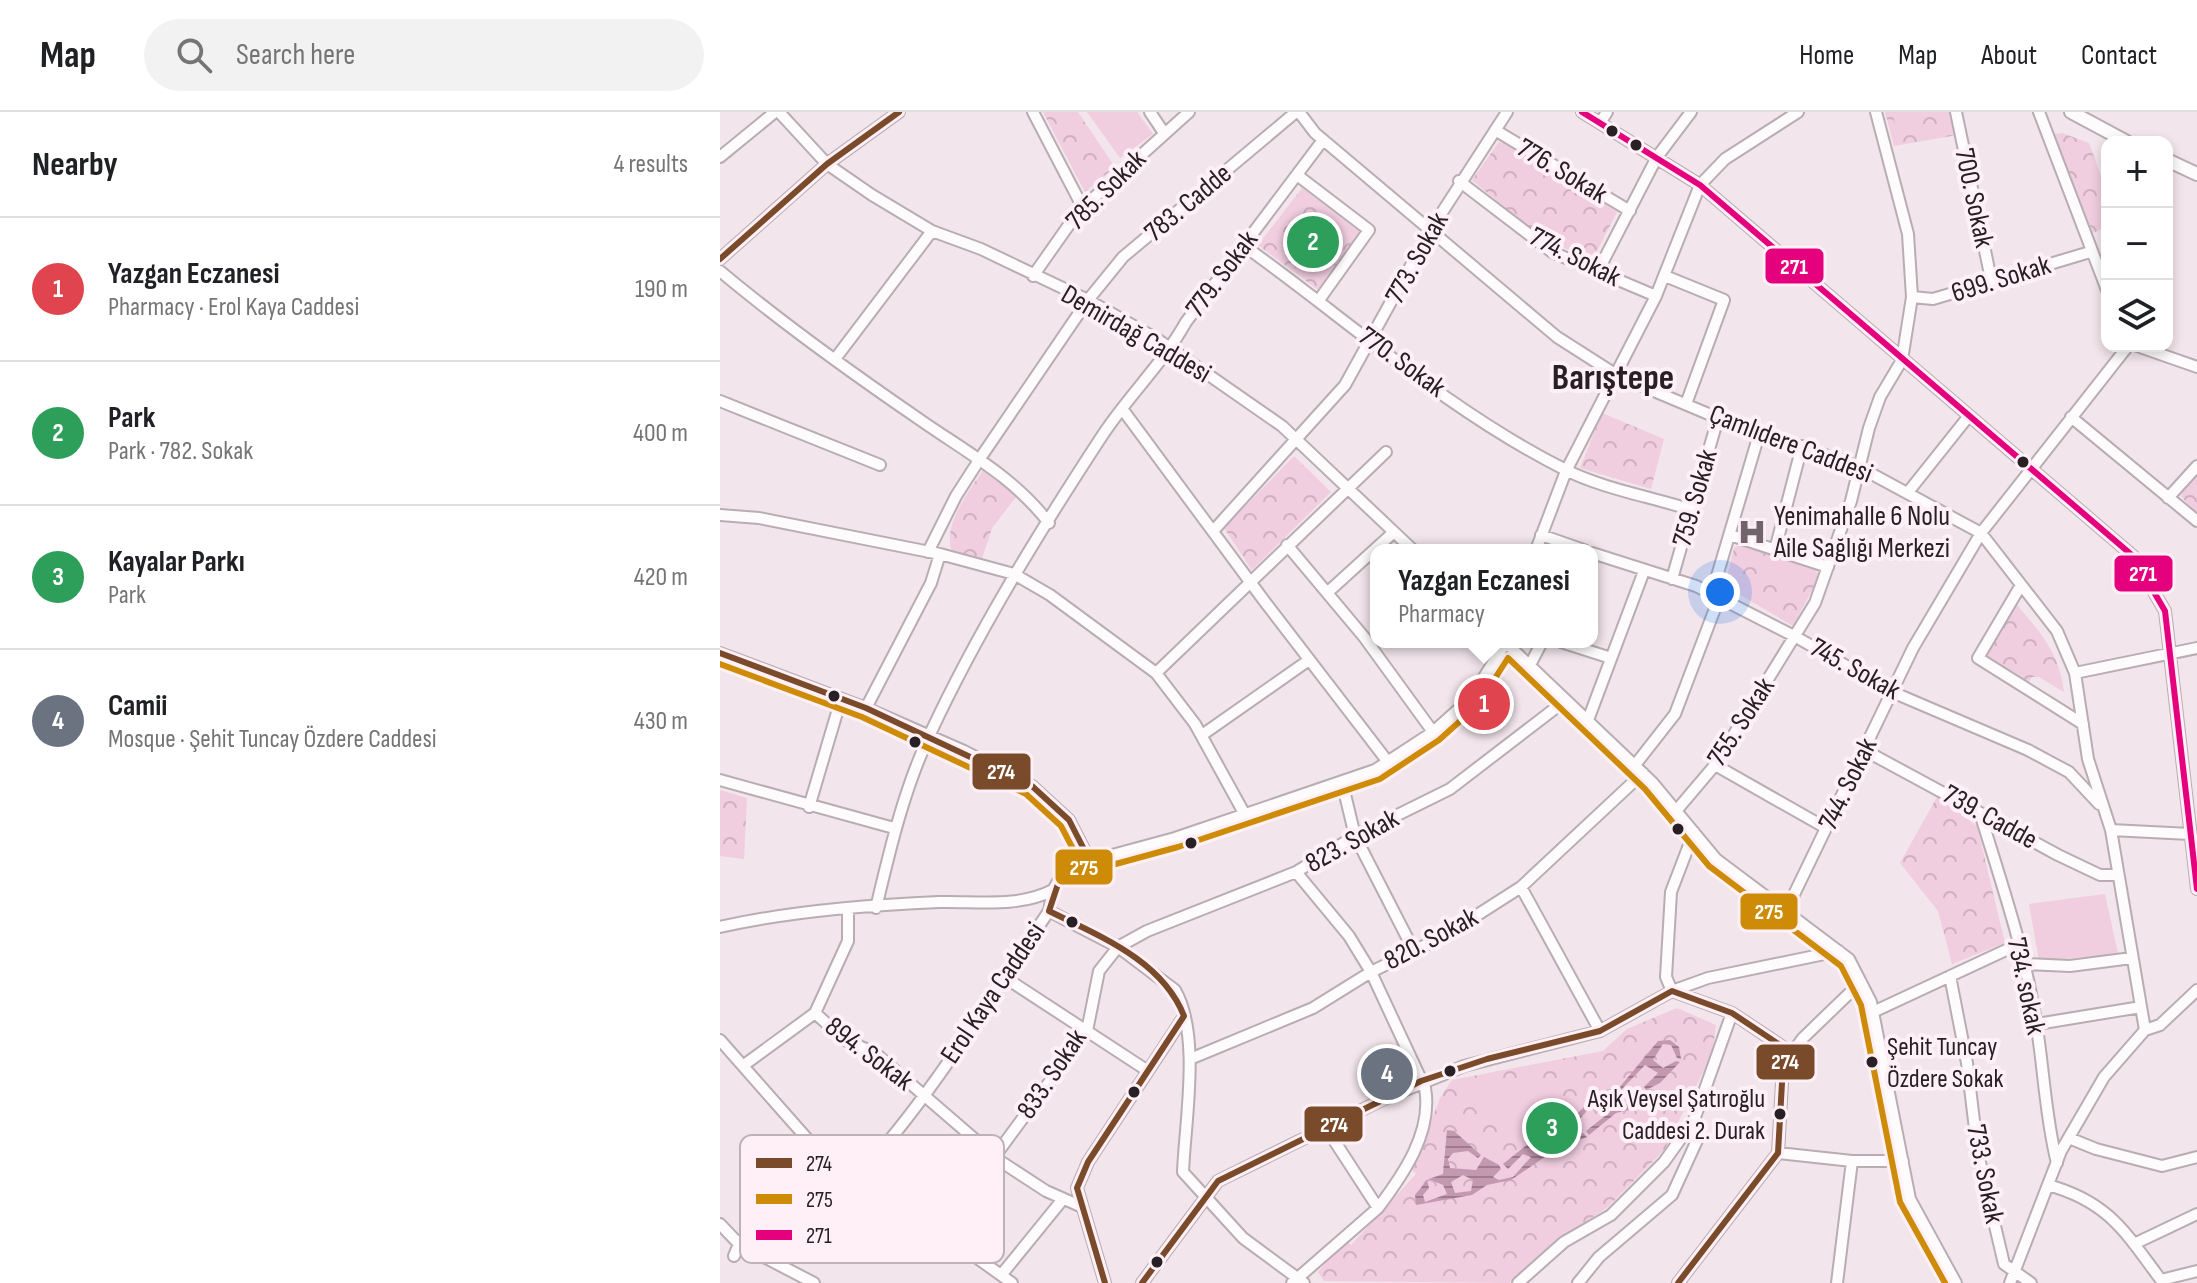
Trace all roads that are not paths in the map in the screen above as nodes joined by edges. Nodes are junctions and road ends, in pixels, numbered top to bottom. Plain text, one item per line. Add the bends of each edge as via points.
1 (777, 112) edge
2 (899, 112) edge
3 (1033, 112) edge
4 (1150, 112) edge
5 (1189, 112) edge
6 (1298, 112) edge
7 (1507, 112) edge
8 (1582, 112) edge
9 (1607, 112) edge
10 (1691, 112) edge
11 (1798, 112) edge
12 (1876, 112) edge
13 (1956, 112) edge
14 (2039, 112) edge
15 (2071, 112) edge
16 (1600, 123) junction
17 (1495, 130) junction
18 (1164, 133) junction
19 (2116, 136) edge
20 (1323, 140) junction
21 (720, 157) edge
22 (1657, 157) junction
23 (2173, 163) edge
24 (827, 164) junction
25 (2197, 174) edge
26 (1297, 175) junction
27 (1459, 181) junction
28 (1700, 185) junction
29 (1083, 208) junction
30 (1630, 211) junction
31 (932, 231) junction
32 (1430, 231) junction
33 (1243, 245) junction
34 (2090, 252) junction
35 (720, 259) edge
36 (720, 271) edge
37 (1598, 271) junction
38 (1033, 276) junction
39 (1665, 276) junction
40 (2103, 280) edge
41 (1992, 284) junction
42 (1656, 296) junction
43 (1912, 297) junction
44 (1088, 300) junction
45 (1319, 300) junction
46 (1369, 344) junction
47 (1171, 349) junction
48 (2123, 352) edge
49 (2154, 352) edge
50 (835, 359) junction
51 (1902, 360) junction
52 (2197, 367) edge
53 (1618, 376) junction
54 (720, 401) edge
55 (1686, 404) junction
56 (1123, 410) junction
57 (1968, 417) junction
58 (2071, 417) junction
59 (1718, 418) junction
60 (1760, 431) junction
61 (1295, 438) junction
62 (1802, 446) junction
63 (1386, 452) dead end
64 (981, 457) junction
65 (880, 465) dead end
66 (1857, 466) junction
67 (2197, 466) edge
68 (2029, 468) junction
69 (1566, 471) junction
70 (1347, 487) junction
71 (1909, 491) junction
72 (2168, 498) junction
73 (1692, 510) junction
74 (720, 515) edge
75 (2197, 521) edge
76 (1049, 523) junction
77 (1214, 530) junction
78 (1394, 532) junction
79 (1981, 533) junction
80 (1541, 535) junction
81 (1730, 535) junction
82 (1381, 544) edge
83 (1407, 544) edge
84 (1538, 544) edge
85 (1567, 544) edge
86 (1287, 545) junction
87 (1775, 550) junction
88 (934, 553) junction
89 (1370, 554) edge
90 (1598, 555) edge
91 (1828, 567) junction
92 (1644, 571) junction
93 (1014, 574) junction
94 (1672, 579) junction
95 (1250, 582) junction
96 (2021, 585) junction
97 (1328, 592) junction
98 (1716, 596) junction
99 (1796, 637) junction
100 (1502, 648) edge
101 (1512, 648) edge
102 (1539, 648) edge
103 (1580, 648) edge
104 (2197, 648) edge
105 (2170, 651) junction
106 (720, 653) edge
107 (1611, 658) junction
108 (1309, 660) junction
109 (1530, 665) junction
110 (1156, 673) junction
111 (2075, 673) junction
112 (1892, 692) junction
113 (841, 699) junction
114 (1566, 700) junction
115 (866, 708) junction
116 (1588, 720) junction
117 (2083, 724) junction
118 (1433, 732) junction
119 (1202, 735) junction
120 (929, 736) junction
121 (1864, 750) junction
122 (1388, 762) junction
123 (1715, 765) junction
124 (1639, 769) junction
125 (720, 780) edge
126 (1342, 782) junction
127 (809, 807) junction
128 (2104, 808) junction
129 (1676, 811) junction
130 (1244, 813) junction
131 (1980, 813) junction
132 (894, 828) junction
133 (1826, 828) junction
134 (2111, 830) junction
135 (1694, 832) junction
136 (2190, 834) junction
137 (1355, 836) junction
138 (1090, 861) junction
139 (1296, 872) junction
140 (2118, 875) junction
141 (1521, 887) junction
142 (2197, 889) edge
143 (1053, 890) junction
144 (876, 908) junction
145 (848, 910) junction
146 (1049, 911) junction
147 (1786, 911) junction
148 (720, 927) edge
149 (2019, 944) junction
150 (1118, 947) junction
151 (1414, 951) junction
152 (1839, 951) junction
153 (2132, 958) junction
154 (2025, 964) junction
155 (1371, 972) junction
156 (1950, 976) junction
157 (1004, 977) junction
158 (1861, 982) junction
159 (2197, 990) edge
160 (1672, 991) junction
161 (2141, 1007) junction
162 (1873, 1012) junction
163 (815, 1013) junction
164 (1732, 1013) junction
165 (1184, 1016) junction
166 (2037, 1024) junction
167 (2145, 1030) junction
168 (1087, 1031) junction
169 (1600, 1031) junction
170 (720, 1040) edge
171 (1792, 1053) junction
172 (1190, 1059) junction
173 (744, 1065) junction
174 (1148, 1071) junction
175 (1421, 1081) junction
176 (922, 1095) junction
177 (1694, 1120) junction
178 (1326, 1128) junction
179 (804, 1135) edge
180 (891, 1135) edge
181 (970, 1135) edge
182 (2069, 1138) junction
183 (1004, 1144) edge
184 (1778, 1153) junction
185 (2197, 1157) edge
186 (1852, 1161) junction
187 (1903, 1161) junction
188 (1004, 1162) edge
189 (2057, 1163) junction
190 (2048, 1185) junction
191 (1205, 1195) junction
192 (1063, 1199) junction
193 (1080, 1206) junction
194 (1378, 1208) junction
195 (2197, 1214) edge
196 (720, 1224) edge
197 (739, 1244) joint
198 (2134, 1244) junction
199 (734, 1256) dead end
200 (776, 1263) edge
201 (982, 1263) edge
202 (2197, 1271) edge
203 (1002, 1274) junction
204 (2012, 1278) edge
205 (1297, 1281) edge
206 (814, 1283) edge
207 (1012, 1283) edge
208 (1105, 1283) edge
209 (1142, 1283) edge
210 (1518, 1283) edge
211 (1578, 1283) edge
212 (1678, 1283) edge
213 (1837, 1283) edge
214 (1956, 1283) edge
215 (2031, 1283) edge

1 - 21 street
1 - 24 street, Demirdağ Caddesi
2 - 24 street
3 - 29 street
4 - 18 street
5 - 18 street, 785. Sokak
6 - 20 street, Çamlıdere Caddesi
6 - 44 street, 783. Cadde via 1123,257
7 - 17 street, 773. Sokak
8 - 16 street
9 - 16 street
10 - 22 street
11 - 28 street via 1725,159
12 - 43 street via 1908,234
13 - 41 street, 700. Sokak
14 - 34 street
15 - 19 main road
16 - 22 street
17 - 27 street, 773. Sokak
17 - 30 street, 776. Sokak
18 - 29 street, 785. Sokak
20 - 26 street, 779. Sokak
20 - 32 street, Çamlıdere Caddesi
22 - 28 street
22 - 30 street
23 - 25 main road
24 - 31 street, Demirdağ Caddesi
24 - 35 street
26 - 33 street, 779. Sokak
26 - 45 street via 1369,230
27 - 32 street, 773. Sokak
27 - 37 street, 774. Sokak via 1552,252
28 - 39 street
28 - 51 street
29 - 38 street, 785. Sokak
30 - 37 street
31 - 38 street, Demirdağ Caddesi
31 - 50 street
32 - 46 street, 773. Sokak
32 - 53 street, Çamlıdere Caddesi via 1557,337
33 - 45 street, 770. Sokak
33 - 47 street, 779. Sokak
34 - 40 street
34 - 41 street, 699. Sokak
36 - 50 street
37 - 42 street, 774. Sokak
38 - 44 street, Demirdağ Caddesi
39 - 42 street
39 - 55 street via 1724,300
41 - 43 street, 699. Sokak via 1933,299
42 - 53 street
43 - 51 street
44 - 47 street, Demirdağ Caddesi
44 - 64 street, 783. Cadde
45 - 46 street, 770. Sokak
46 - 61 street, 773. Sokak via 1345,385
46 - 69 street, 770. Sokak
47 - 56 street, 779. Sokak
47 - 61 street, Demirdağ Caddesi
48 - 58 street, 744. Sokak
49 - 52 street
50 - 64 street
51 - 57 street
51 - 66 street, 755. Sokak via 1880,397
53 - 55 street, Çamlıdere Caddesi
53 - 69 street
54 - 65 street
55 - 59 street, Çamlıdere Caddesi
56 - 76 street, 779. Sokak
56 - 77 street
57 - 68 street
57 - 71 street
58 - 68 street, 744. Sokak
58 - 72 street
59 - 60 street, Çamlıdere Caddesi
59 - 73 street, 759. Sokak
60 - 62 street, Çamlıdere Caddesi
60 - 81 street, 820. Sokak
61 - 70 street, Demirdağ Caddesi
61 - 77 street, 773. Sokak
62 - 66 street, Çamlıdere Caddesi
62 - 87 street
63 - 70 street
64 - 76 street
64 - 88 street, 783. Cadde via 956,496
66 - 71 street, Çamlıdere Caddesi
66 - 91 street, 755. Sokak
67 - 72 street
68 - 79 street, 744. Sokak
68 - 105 street via 2133,556 2165,611
69 - 73 street, 770. Sokak
69 - 80 street
70 - 78 street, Demirdağ Caddesi
70 - 86 street
71 - 79 street, Çamlıdere Caddesi
72 - 75 street
73 - 94 street, 759. Sokak
74 - 88 street
76 - 93 street, 779. Sokak
77 - 95 street
78 - 82 street
78 - 83 street, Demirdağ Caddesi
79 - 96 street, Çamlıdere Caddesi
79 - 112 street, 744. Sokak
80 - 84 street
80 - 85 street
81 - 87 street
81 - 98 street, 820. Sokak
86 - 95 street
86 - 97 street
87 - 91 street
88 - 93 street
88 - 115 street, 783. Cadde via 931,583
89 - 97 street
90 - 92 street, 745. Sokak
91 - 99 street, 755. Sokak
92 - 94 street, 745. Sokak
92 - 107 street
93 - 110 street
93 - 120 street, 779. Sokak
94 - 98 street, 745. Sokak
95 - 108 street
95 - 110 street
96 - 111 street, Çamlıdere Caddesi via 2057,631
96 - 117 street via 1978,658
97 - 118 street
98 - 99 street, 745. Sokak
98 - 124 street, 820. Sokak via 1675,714
99 - 112 street, 745. Sokak
99 - 123 street, 755. Sokak
100 - 118 street, Erol Kaya Caddesi via 1471,698
101 - 109 street
102 - 109 street
103 - 107 street
104 - 105 street
105 - 111 street
105 - 136 street
106 - 113 street
107 - 116 street
108 - 119 street
108 - 122 street
109 - 114 street
110 - 119 street
111 - 117 street, Çamlıdere Caddesi
112 - 121 street, 744. Sokak
112 - 128 street, 745. Sokak via 2069,772
113 - 115 street
113 - 127 street
114 - 116 street
114 - 137 street, 823. Sokak via 1450,789
115 - 120 street
116 - 124 street
117 - 128 street, Çamlıdere Caddesi
118 - 122 street, Erol Kaya Caddesi
119 - 130 street
120 - 132 street, 779. Sokak
120 - 138 street via 1032,786 1069,820
121 - 131 street, 739. Cadde
121 - 133 street, 744. Sokak
122 - 126 street, Erol Kaya Caddesi
123 - 129 street, 755. Sokak
123 - 133 street
124 - 129 street
124 - 141 street, 820. Sokak
125 - 127 street
126 - 130 street, Erol Kaya Caddesi
126 - 137 street
127 - 132 street
128 - 134 street, Çamlıdere Caddesi
129 - 135 street
130 - 138 street, Erol Kaya Caddesi
131 - 140 street, 739. Cadde via 2100,875
131 - 149 street, 734. sokak
132 - 144 street, 779. Sokak
133 - 147 street, 744. Sokak
134 - 136 street
134 - 140 street, Çamlıdere Caddesi
135 - 147 street via 1716,859
135 - 160 street via 1671,892 1666,977
136 - 142 street
137 - 139 street, 823. Sokak
137 - 151 street
138 - 143 street, Erol Kaya Caddesi via 1063,873
139 - 150 street, 823. Sokak
139 - 155 street
140 - 153 street, Çamlıdere Caddesi
141 - 151 street, 820. Sokak
141 - 169 street
143 - 144 street via 1034,900
143 - 146 street, Erol Kaya Caddesi
144 - 145 street
145 - 148 street
145 - 163 street via 848,941
146 - 150 street
146 - 157 street, Erol Kaya Caddesi
147 - 152 street
149 - 154 street, 734. sokak
149 - 156 street
150 - 165 street via 1175,990
150 - 168 street, 833. Sokak via 1099,971
151 - 155 street, 820. Sokak
152 - 158 street
152 - 160 street via 1708,978
153 - 154 street via 2070,966
153 - 161 street, Çamlıdere Caddesi
154 - 166 street, 734. sokak
155 - 172 street, 820. Sokak via 1313,1008
155 - 175 street
156 - 162 street
156 - 204 street, 733. Sokak via 1978,1154 2004,1264
157 - 168 street
157 - 176 street, Erol Kaya Caddesi
158 - 162 street
158 - 171 street
159 - 167 street via 2160,1025
160 - 164 street
160 - 169 street
161 - 166 street
161 - 167 street, Çamlıdere Caddesi
162 - 187 street
163 - 173 street
163 - 176 street, 894. Sokak via 845,1040 875,1053
164 - 171 street
164 - 177 street
165 - 172 street
165 - 174 street
166 - 189 street, 734. sokak via 2047,1125
167 - 182 street via 2104,1077
168 - 174 street
168 - 183 street, 833. Sokak
169 - 175 street
170 - 173 street
171 - 184 street via 1783,1065
172 - 191 street via 1183,1172
173 - 179 street
174 - 193 street via 1088,1162 1077,1188
175 - 178 street
175 - 194 street via 1426,1101 1409,1166
176 - 180 street, Erol Kaya Caddesi
176 - 181 street, 894. Sokak
177 - 210 street via 1664,1162 1611,1215 1564,1242
177 - 211 street via 1699,1136 1672,1195 1599,1257
178 - 191 street via 1218,1181
178 - 194 street
182 - 185 street via 2162,1166
182 - 189 street
184 - 186 street
184 - 212 street
186 - 187 street
186 - 213 street
187 - 214 street via 1910,1199
188 - 192 street, 894. Sokak
189 - 190 street
190 - 198 street via 2082,1194 2116,1221
190 - 204 street
191 - 205 street via 1243,1238
191 - 209 street
192 - 193 street, 894. Sokak
192 - 203 street
193 - 208 street
194 - 205 street
195 - 198 street
196 - 197 street
197 - 199 street
198 - 202 street via 2161,1280
200 - 206 street
201 - 203 street
203 - 207 street
204 - 215 street

